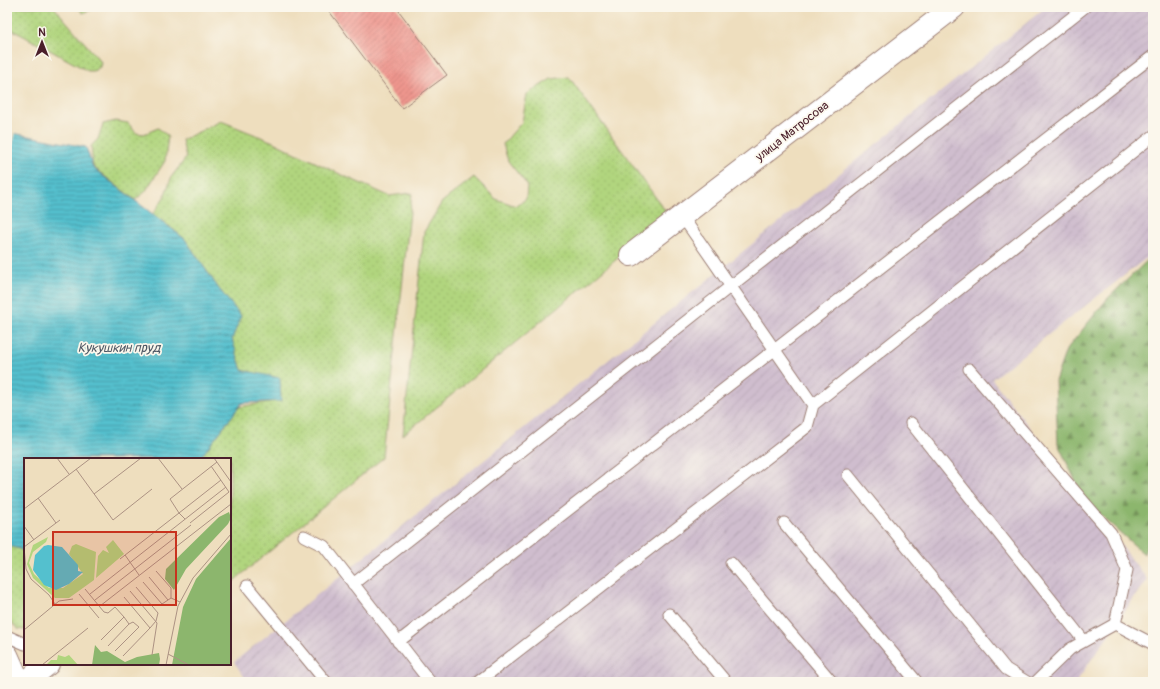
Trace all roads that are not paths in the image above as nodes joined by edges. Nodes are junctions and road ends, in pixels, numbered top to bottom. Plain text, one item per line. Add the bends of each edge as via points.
1 (954, 7) edge
2 (1085, 7) edge
3 (1153, 56) edge
4 (1153, 136) edge
5 (682, 216) junction
6 (631, 255) dead end
7 (730, 286) junction
8 (774, 350) junction
9 (969, 369) dead end
10 (813, 405) junction
11 (911, 423) dead end
12 (848, 475) dead end
13 (784, 523) dead end
14 (304, 536) dead end
15 (731, 563) dead end
16 (353, 584) junction
17 (247, 586) dead end
18 (669, 614) dead end
19 (1115, 624) junction
20 (7, 636) edge
21 (1084, 641) junction
22 (398, 642) junction
23 (24, 644) edge
24 (1153, 644) edge
25 (7, 655) edge
26 (47, 665) edge
27 (19, 682) edge
28 (26, 682) edge
29 (326, 682) edge
30 (430, 682) edge
31 (478, 682) edge
32 (726, 682) edge
33 (832, 682) edge
34 (917, 682) edge
35 (1027, 682) edge
36 (1036, 682) edge

1 - 5 street, улица Матросова
2 - 7 lane
3 - 8 lane
4 - 10 lane
5 - 6 street, улица Матросова
5 - 7 lane
7 - 8 lane
7 - 16 lane
8 - 10 lane
8 - 22 lane
9 - 19 lane via 1111,533 1127,570
10 - 31 lane via 807,427
11 - 21 lane
12 - 35 lane via 1006,669
13 - 34 lane
14 - 16 lane via 324,546
15 - 33 lane
16 - 22 lane
17 - 29 lane
18 - 32 lane
19 - 21 lane
19 - 24 lane
20 - 23 lane
21 - 36 lane via 1070,649
22 - 30 lane
25 - 27 street
26 - 28 street

